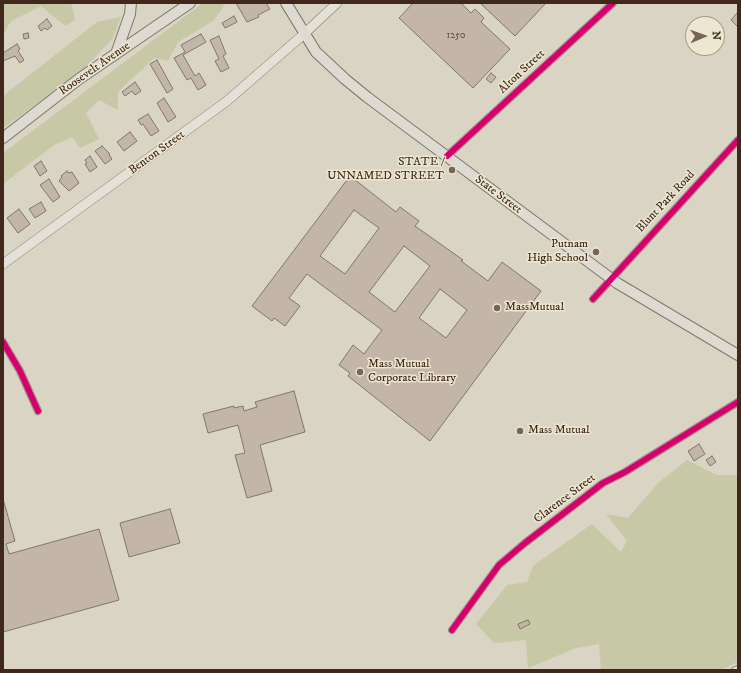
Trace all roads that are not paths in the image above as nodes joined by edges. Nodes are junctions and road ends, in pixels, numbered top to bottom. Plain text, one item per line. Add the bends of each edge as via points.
1 (132, 3) edge
2 (190, 3) edge
3 (286, 3) edge
4 (337, 3) edge
5 (613, 3) edge
6 (304, 34) junction
7 (116, 54) junction
8 (3, 138) edge
9 (738, 140) edge
10 (447, 156) junction
11 (3, 264) edge
12 (611, 278) junction
13 (593, 299) dead end
14 (3, 342) edge
15 (738, 355) edge
16 (738, 402) edge
17 (38, 412) dead end
18 (452, 630) dead end

1 - 7 main road
2 - 7 main road, Roosevelt Avenue
3 - 6 main road, State Street
4 - 6 main road, Benton Street
5 - 10 street, Alton Street
6 - 10 main road, State Street via 316,52 345,79
6 - 11 main road, Benton Street via 227,101
7 - 8 main road, Roosevelt Avenue via 79,79
9 - 12 street, Blunt Park Road
10 - 12 main road, State Street
12 - 13 street, Blunt Park Road
12 - 15 main road, State Street
14 - 17 street via 20,371
16 - 18 street, Clarence Street via 603,484 525,543 499,565

